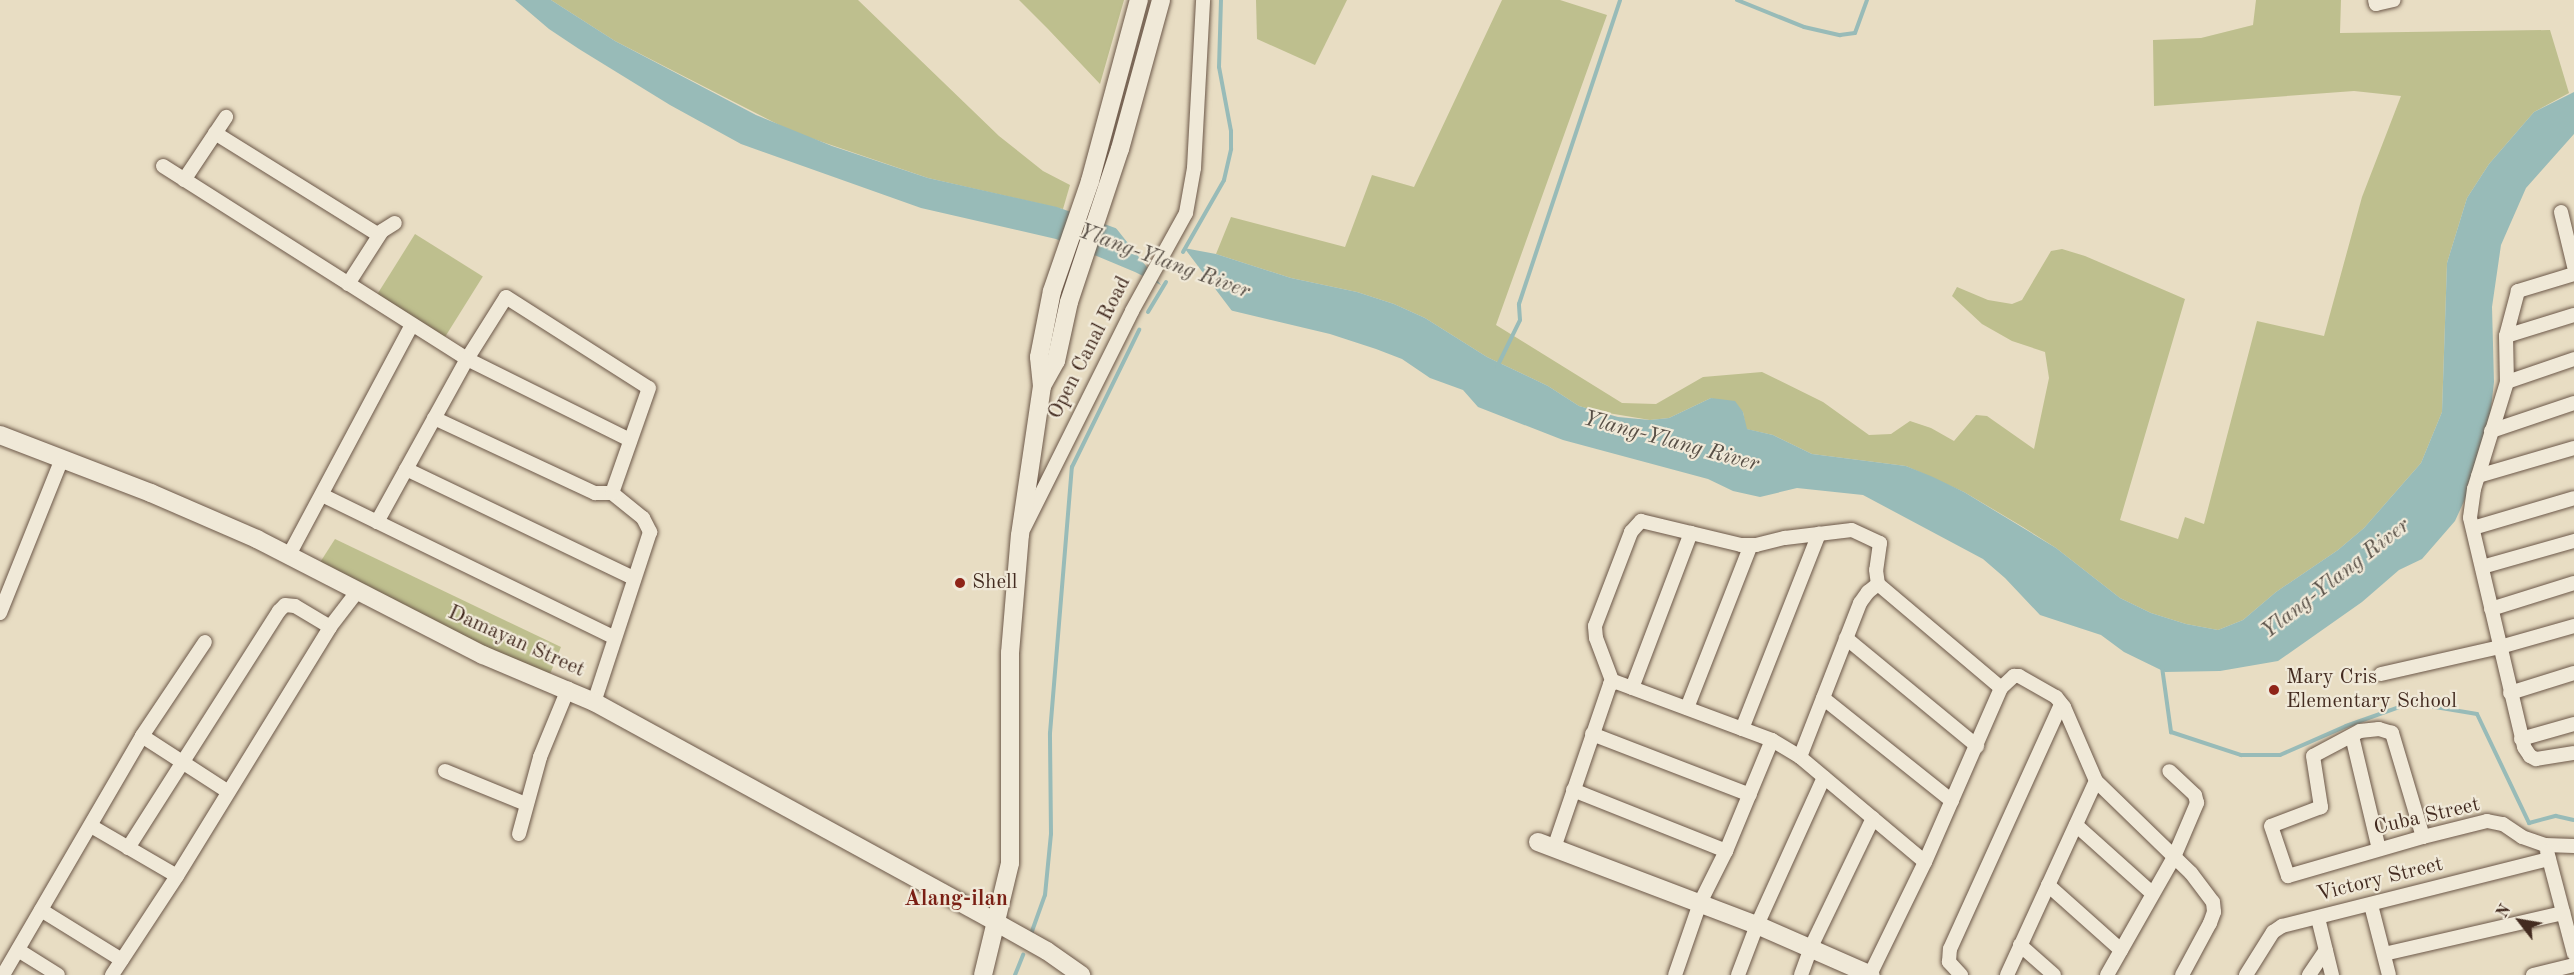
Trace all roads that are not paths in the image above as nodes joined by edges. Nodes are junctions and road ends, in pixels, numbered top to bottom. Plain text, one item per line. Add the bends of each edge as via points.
1 (1139, 0) edge
2 (1161, 0) edge
3 (1203, 0) edge
4 (2375, 0) edge
5 (2394, 0) edge
6 (226, 117) dead end
7 (215, 133) junction
8 (163, 166) dead end
9 (184, 180) junction
10 (2561, 212) dead end
11 (395, 223) dead end
12 (379, 236) junction
13 (2574, 264) edge
14 (2574, 274) edge
15 (348, 284) junction
16 (2574, 315) edge
17 (412, 325) junction
18 (2506, 336) junction
19 (467, 359) junction
20 (2574, 359) edge
21 (2507, 382) junction
22 (1042, 386) junction
23 (2574, 403) edge
24 (434, 418) junction
25 (2491, 431) junction
26 (0, 435) edge
27 (630, 440) junction
28 (2574, 448) edge
29 (62, 459) junction
30 (406, 469) junction
31 (2478, 477) junction
32 (612, 492) junction
33 (322, 495) junction
34 (2574, 498) edge
35 (377, 522) junction
36 (2473, 528) junction
37 (1691, 533) junction
38 (1819, 534) junction
39 (1020, 535) junction
40 (2574, 541) edge
41 (1751, 545) junction
42 (288, 555) junction
43 (2482, 567) junction
44 (634, 578) junction
45 (1878, 584) junction
46 (2574, 584) edge
47 (357, 592) junction
48 (2491, 609) junction
49 (0, 613) edge
50 (2574, 626) edge
51 (330, 627) junction
52 (613, 637) junction
53 (1846, 639) junction
54 (205, 642) dead end
55 (2500, 647) junction
56 (2574, 673) edge
57 (2381, 674) dead end
58 (1613, 682) junction
59 (1632, 688) junction
60 (2001, 688) junction
61 (568, 689) junction
62 (2510, 693) junction
63 (1823, 698) junction
64 (594, 702) junction
65 (2061, 704) junction
66 (1687, 708) junction
67 (2574, 724) edge
68 (1742, 729) junction
69 (1592, 734) junction
70 (142, 736) junction
71 (2352, 736) junction
72 (2522, 739) junction
73 (1772, 740) junction
74 (1977, 746) junction
75 (2574, 753) edge
76 (1800, 757) junction
77 (182, 761) junction
78 (445, 771) dead end
79 (2169, 771) dead end
80 (1824, 777) junction
81 (2096, 782) junction
82 (1573, 790) junction
83 (227, 791) junction
84 (1750, 795) junction
85 (1952, 801) junction
86 (526, 804) junction
87 (1873, 818) junction
88 (2076, 825) junction
89 (91, 826) junction
90 (519, 834) dead end
91 (2423, 837) junction
92 (2545, 844) junction
93 (1546, 845) joint
94 (2574, 846) edge
95 (128, 848) junction
96 (2379, 849) junction
97 (1726, 850) junction
98 (2174, 857) junction
99 (2548, 859) junction
100 (1925, 862) junction
101 (177, 876) junction
102 (2048, 885) junction
103 (2153, 894) junction
104 (1700, 903) junction
105 (2371, 905) junction
106 (41, 910) junction
107 (2563, 913) junction
108 (2318, 918) junction
109 (997, 923) junction
110 (1757, 925) junction
111 (2020, 945) junction
112 (1811, 947) junction
113 (18, 950) junction
114 (2121, 950) junction
115 (2326, 950) junction
116 (2384, 954) junction
117 (2574, 954) edge
118 (122, 960) junction
119 (2574, 965) edge
120 (3, 975) edge
121 (58, 975) edge
122 (112, 975) edge
123 (983, 975) edge
124 (1081, 975) edge
125 (1675, 975) edge
126 (1738, 975) edge
127 (1801, 975) edge
128 (1870, 975) edge
129 (1961, 975) edge
130 (2007, 975) edge
131 (2054, 975) edge
132 (2107, 975) edge
133 (2182, 975) edge
134 (2246, 975) edge
135 (2309, 975) edge
136 (2332, 975) edge
137 (2389, 975) edge
138 (2533, 975) edge

1 - 22 street, Open Canal Road via 1090,181 1047,314 1039,357
2 - 22 street, Open Canal Road via 1109,188 1069,302 1056,361
3 - 39 street, Open Canal Road via 1190,202
4 - 5 street via 2376,4
6 - 7 street
7 - 9 street
7 - 12 street
8 - 9 street
9 - 15 street
10 - 13 street
11 - 12 street
12 - 15 street
14 - 18 street via 2518,291
15 - 17 street
16 - 18 street
17 - 19 street
17 - 33 street
18 - 21 street
19 - 24 street
19 - 27 street
19 - 27 street via 506,297 649,388
20 - 21 street
21 - 25 street
22 - 39 street, Open Canal Road
23 - 25 street
24 - 30 street
24 - 32 street via 595,493
25 - 31 street
26 - 29 street, Damayan Street
27 - 32 street
28 - 31 street
29 - 42 street, Damayan Street via 151,493
29 - 49 street
30 - 35 street
30 - 44 street
31 - 36 street via 2471,506
32 - 44 street via 643,518 650,532
33 - 35 street
33 - 42 street
34 - 36 street
35 - 52 street
36 - 43 street
37 - 41 street
37 - 58 street via 1641,521 1631,532 1595,626
37 - 59 street
38 - 41 street
38 - 45 street via 1852,530 1880,543
38 - 68 street
39 - 109 street, Open Canal Road via 1010,653 1010,863
40 - 43 street
41 - 66 street
42 - 47 street, Damayan Street
43 - 48 street
44 - 52 street
45 - 53 street via 1860,603
45 - 60 street
46 - 48 street
47 - 51 street
47 - 61 street, Damayan Street via 483,655
48 - 55 street
50 - 55 street
51 - 77 street via 304,610 285,605
51 - 83 street
52 - 64 street
53 - 63 street
53 - 74 street
54 - 70 street
55 - 57 street
55 - 62 street
56 - 62 street
58 - 59 street
58 - 69 street via 1608,686
59 - 66 street
60 - 65 street via 2019,676 2056,697
60 - 74 street
61 - 64 street, Damayan Street
61 - 86 street via 547,736
62 - 72 street
63 - 76 street
63 - 85 street
64 - 109 street, Damayan Street
65 - 81 street
65 - 129 street via 1950,949 1949,962
66 - 68 street
67 - 72 street
68 - 73 street
69 - 82 street
69 - 84 street
70 - 77 street
70 - 89 street
71 - 91 street via 2379,729 2392,733
71 - 96 street
71 - 96 street, Cuba Street via 2313,756 2321,807 2271,826 2288,876
72 - 75 street via 2530,756 2536,759
73 - 76 street
73 - 84 street
74 - 85 street
76 - 80 street
77 - 83 street
77 - 95 street
78 - 86 street
79 - 98 street via 2195,795 2197,803
80 - 87 street
80 - 110 street
81 - 88 street
81 - 98 street
82 - 93 street
82 - 97 street
83 - 101 street
84 - 97 street
85 - 100 street
86 - 90 street
87 - 100 street
87 - 112 street
88 - 102 street
88 - 103 street
89 - 95 street
89 - 106 street
91 - 92 street, Cuba Street via 2487,822 2503,824 2522,837
91 - 96 street, Cuba Street
92 - 94 street, Cuba Street
92 - 99 street
93 - 104 street
95 - 101 street
97 - 104 street
98 - 103 street
98 - 133 street via 2213,902 2210,923
99 - 105 street, Victory Street
99 - 107 street
100 - 128 street
101 - 118 street
102 - 111 street
102 - 114 street
103 - 114 street
104 - 110 street
104 - 125 street
105 - 108 street, Victory Street
105 - 116 street
106 - 113 street
106 - 118 street
107 - 116 street
107 - 117 street
108 - 115 street
108 - 134 street, Victory Street via 2282,926 2273,932
109 - 123 street, Open Canal Road
109 - 124 street, Damayan Street
110 - 112 street
110 - 126 street
111 - 130 street
111 - 131 street
112 - 127 street
112 - 128 street
113 - 120 street
113 - 121 street
114 - 132 street
115 - 135 street
115 - 136 street
116 - 137 street
118 - 122 street
119 - 138 street

